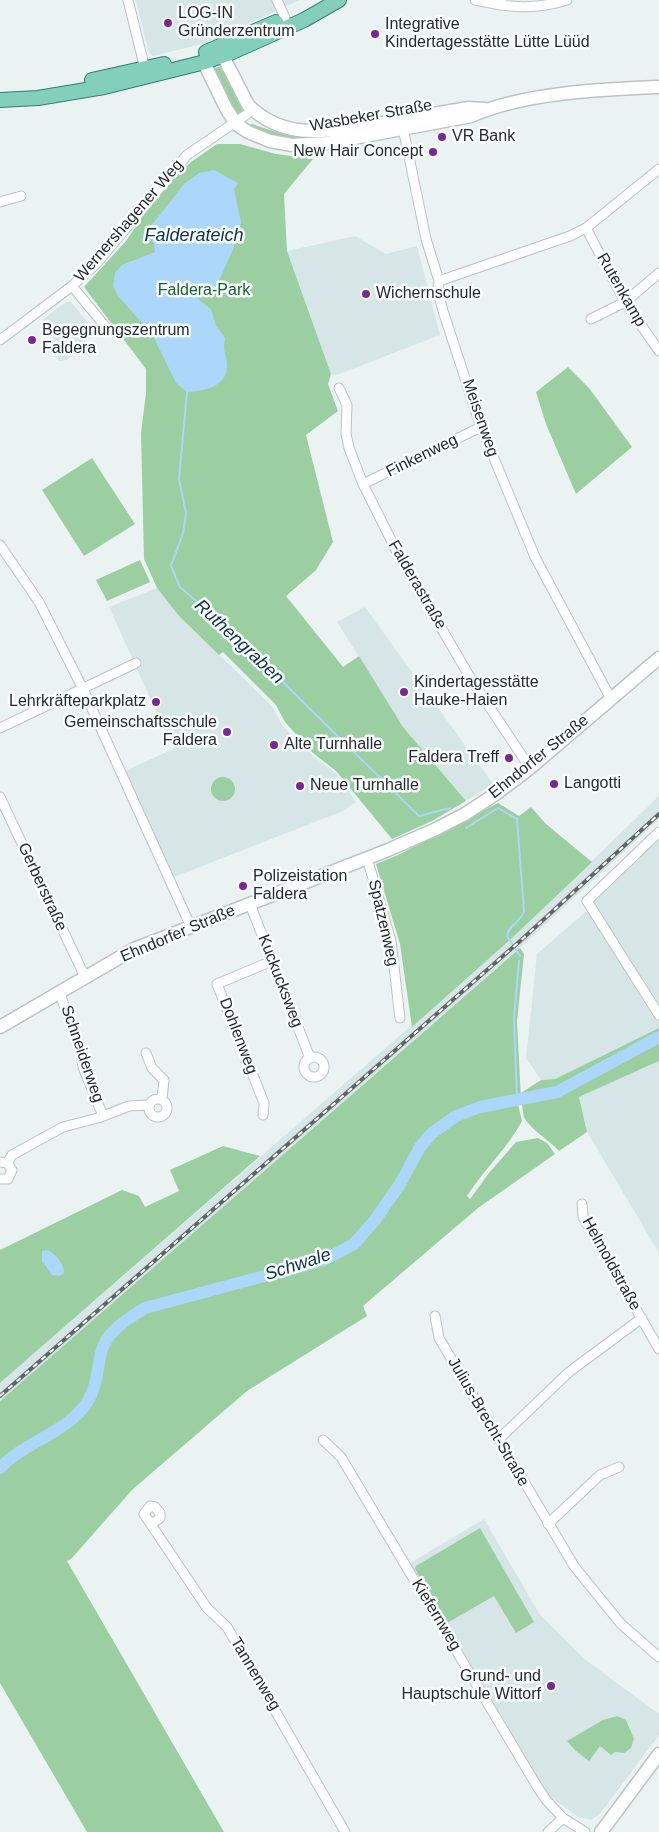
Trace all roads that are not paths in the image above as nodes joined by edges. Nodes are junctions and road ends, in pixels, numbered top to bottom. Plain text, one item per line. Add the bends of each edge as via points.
1 (128, 0) edge
2 (277, 0) edge
3 (322, 0) edge
4 (339, 0) edge
5 (475, 0) edge
6 (566, 0) edge
7 (502, 2) edge
8 (285, 18) junction
9 (212, 54) junction
10 (146, 73) junction
11 (659, 87) edge
12 (6, 99) edge
13 (253, 110) junction
14 (236, 124) junction
15 (402, 125) junction
16 (659, 169) edge
17 (22, 196) dead end
18 (0, 202) edge
19 (586, 228) junction
20 (659, 273) edge
21 (440, 281) junction
22 (72, 286) junction
23 (625, 302) junction
24 (591, 319) dead end
25 (105, 326) dead end
26 (0, 340) edge
27 (659, 351) edge
28 (339, 388) dead end
29 (481, 427) junction
30 (363, 484) junction
31 (0, 545) edge
32 (659, 658) edge
33 (136, 663) dead end
34 (83, 689) junction
35 (611, 699) junction
36 (0, 728) edge
37 (530, 768) junction
38 (0, 797) edge
39 (659, 832) edge
40 (367, 858) junction
41 (250, 904) junction
42 (191, 927) junction
43 (272, 961) junction
44 (85, 978) junction
45 (59, 992) junction
46 (659, 1015) edge
47 (400, 1018) dead end
48 (0, 1027) edge
49 (146, 1054) dead end
50 (310, 1058) dead end
51 (162, 1099) junction
52 (149, 1105) junction
53 (263, 1115) dead end
54 (104, 1116) junction
55 (3, 1162) edge
56 (0, 1180) edge
57 (582, 1204) dead end
58 (435, 1316) dead end
59 (642, 1318) junction
60 (659, 1348) edge
61 (499, 1439) junction
62 (323, 1440) dead end
63 (619, 1467) dead end
64 (152, 1524) dead end
65 (548, 1524) junction
66 (659, 1657) edge
67 (659, 1754) edge
68 (562, 1818) junction
69 (345, 1832) edge
70 (548, 1832) edge
71 (584, 1832) edge
72 (600, 1832) edge

1 - 10 street
2 - 8 street
3 - 8 main road
4 - 9 main road via 304,20
5 - 7 street
6 - 7 street via 531,7
8 - 9 main road
9 - 10 main road
9 - 13 street, Wasbeker Straße
9 - 14 street via 226,108
10 - 12 main road via 38,98
11 - 15 street, Wasbeker Straße via 580,93 485,109 468,108
13 - 14 street
13 - 15 street, Wasbeker Straße via 263,119 299,130
14 - 15 street, Wasbeker Straße via 270,141 292,145 328,143
14 - 22 street, Wernershagener Weg via 187,155 96,264
15 - 21 street, Meisenweg via 426,239
16 - 19 street
17 - 18 street
19 - 21 street via 545,246
19 - 23 street, Rutenkamp
20 - 23 street
21 - 29 street, Meisenweg via 438,292 443,311
22 - 25 street, Wernershagener Weg
22 - 26 street, Wernershagener Weg
23 - 24 street
23 - 27 street, Rutenkamp
28 - 30 street, Falderastraße via 347,405 349,448
29 - 30 street, Finkenweg
29 - 35 street, Meisenweg via 535,557
30 - 37 street, Falderastraße via 397,552 466,670
31 - 34 street via 39,602
32 - 35 street, Ehndorfer Straße
33 - 34 street
34 - 36 street
34 - 42 street
35 - 37 street, Ehndorfer Straße
37 - 40 street, Ehndorfer Straße via 465,814
38 - 44 street, Gerberstraße
39 - 46 street via 587,901
40 - 41 street, Ehndorfer Straße
40 - 47 street, Spatzenweg via 390,941
41 - 42 street, Ehndorfer Straße
41 - 43 street, Kuckucksweg
42 - 44 street, Ehndorfer Straße via 134,949
43 - 50 street, Kuckucksweg
43 - 53 street, Dohlenweg via 217,984 264,1103
44 - 45 street, Ehndorfer Straße
45 - 48 street, Ehndorfer Straße
45 - 54 street, Schneiderweg via 79,1044 83,1067
49 - 51 street via 152,1068 164,1080
51 - 52 street, Schneiderweg via 153,1100
51 - 52 street via 168,1107 163,1115 157,1117 152,1114
52 - 54 street, Schneiderweg via 129,1106
54 - 55 street, Schneiderweg via 63,1127
55 - 56 street, Schneiderweg via 11,1167 12,1174 8,1179
57 - 59 street, Helmoldstraße via 583,1217
58 - 61 street, Julius-Brecht-Straße via 439,1338
59 - 60 street, Helmoldstraße
59 - 61 street via 569,1372
61 - 65 street, Julius-Brecht-Straße
62 - 68 street, Kiefernweg via 341,1456 538,1788
63 - 65 street via 600,1475
64 - 69 street, Tannenweg via 207,1608 227,1627
65 - 66 street, Julius-Brecht-Straße via 596,1595
67 - 72 street
68 - 70 street
68 - 71 street, Kiefernweg

